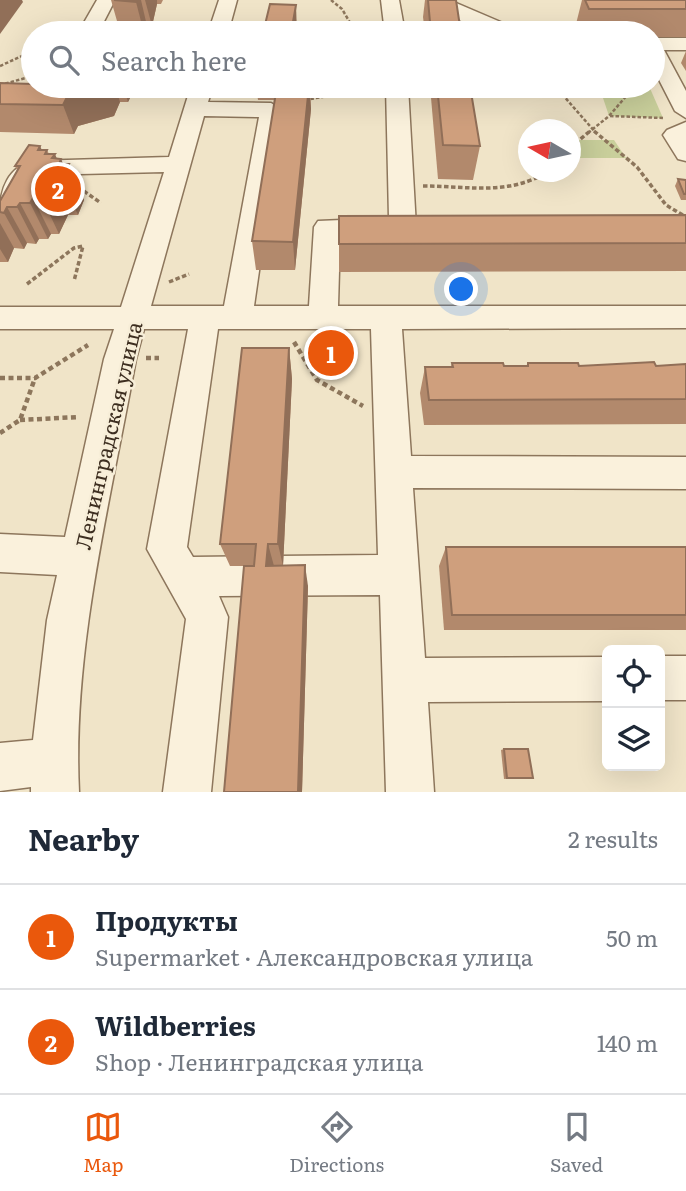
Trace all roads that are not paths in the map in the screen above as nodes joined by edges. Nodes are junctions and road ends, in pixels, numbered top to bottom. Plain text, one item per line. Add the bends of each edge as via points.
1 (106, 0) edge
2 (228, 0) edge
3 (390, 0) edge
4 (439, 0) edge
5 (95, 21) edge
6 (222, 21) edge
7 (394, 21) edge
8 (482, 21) edge
9 (686, 44) edge
10 (665, 46) edge
11 (665, 77) edge
12 (199, 98) edge
13 (205, 98) edge
14 (398, 98) edge
15 (682, 119) edge
16 (686, 154) edge
17 (180, 164) junction
18 (0, 204) edge
19 (403, 227) junction
20 (430, 227) edge
21 (221, 317) junction
22 (323, 317) junction
23 (386, 317) junction
24 (686, 317) edge
25 (0, 318) edge
26 (132, 318) junction
27 (394, 472) junction
28 (686, 473) edge
29 (0, 553) edge
30 (80, 557) junction
31 (399, 575) junction
32 (183, 577) junction
33 (602, 678) edge
34 (665, 678) edge
35 (686, 678) edge
36 (404, 680) junction
37 (0, 767) edge
38 (55, 776) edge
39 (187, 792) edge
40 (410, 792) edge

1 - 5 street
2 - 6 street
3 - 7 street
4 - 8 street
9 - 10 street
11 - 15 street
12 - 17 street, Ленинградская улица
13 - 21 street via 271,110
14 - 19 street
15 - 16 street via 675,135
17 - 18 street via 33,168 23,172 8,200
17 - 26 street, Ленинградская улица
19 - 20 street
19 - 22 street via 327,227
21 - 22 street
21 - 26 street
21 - 32 street via 167,549
22 - 23 street
23 - 24 street
23 - 27 street
25 - 26 street
26 - 30 street, Ленинградская улица
27 - 28 street
27 - 31 street
29 - 30 street
30 - 38 street, Ленинградская улица via 68,620
31 - 32 street
31 - 36 street
32 - 39 street via 207,617
33 - 36 street
34 - 35 street
36 - 40 street
37 - 38 street

